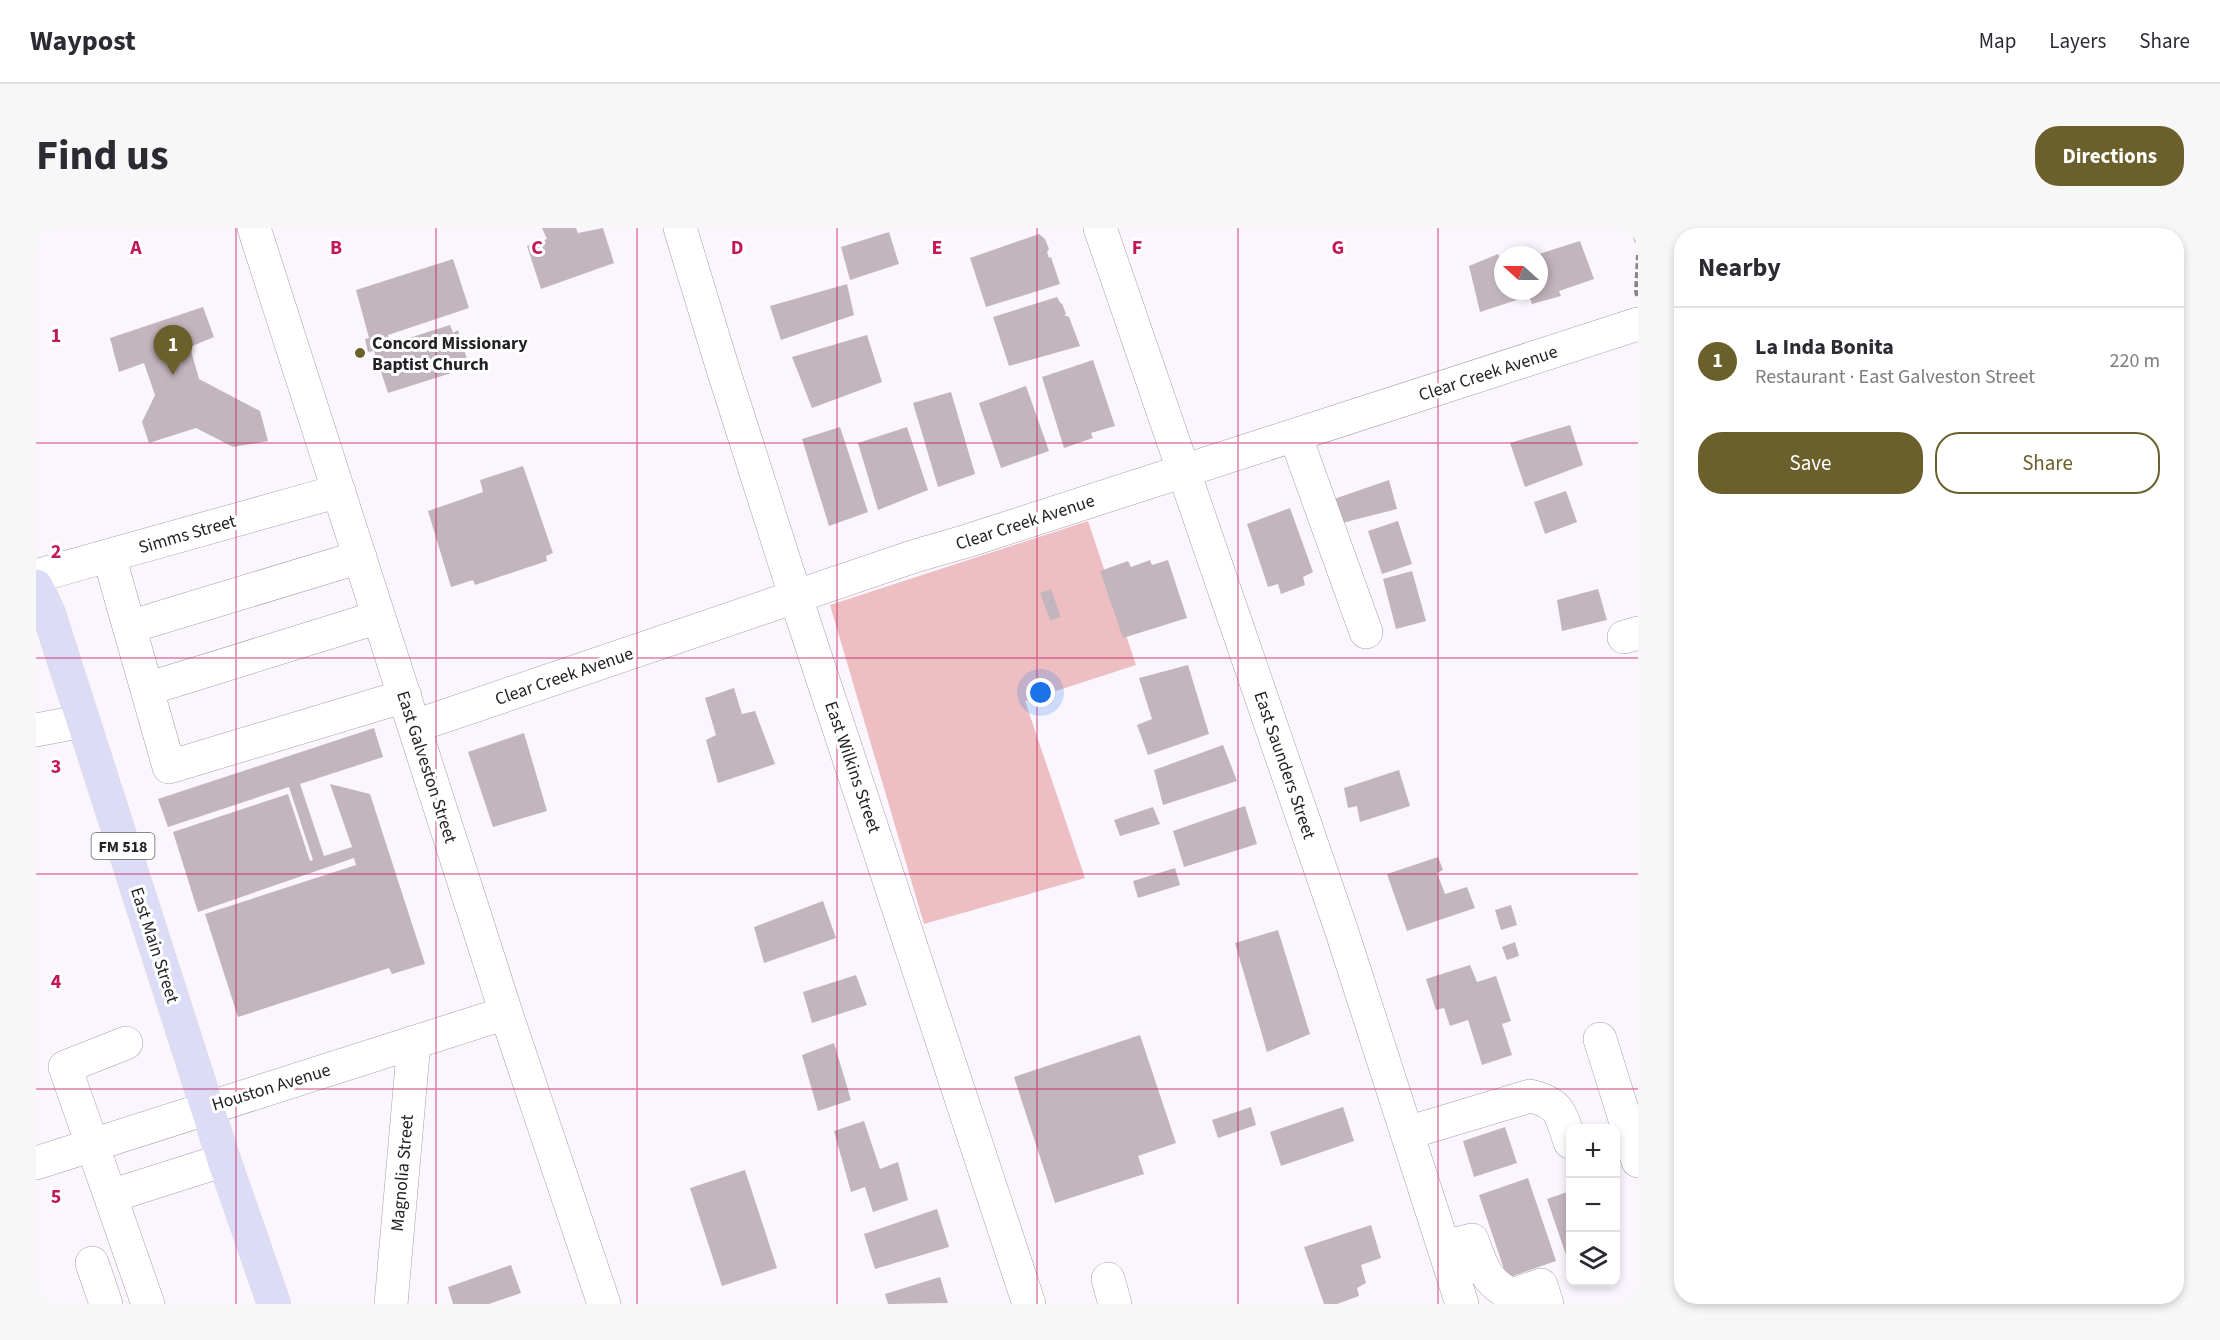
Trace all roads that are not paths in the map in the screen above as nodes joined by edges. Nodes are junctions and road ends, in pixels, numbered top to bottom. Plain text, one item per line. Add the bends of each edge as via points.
1 (254, 228) edge
2 (680, 228) edge
3 (1100, 228) edge
4 (1638, 324) edge
5 (1295, 435) junction
6 (1184, 471) junction
7 (339, 491) junction
8 (109, 556) junction
9 (360, 557) junction
10 (36, 576) edge
11 (36, 586) edge
12 (796, 598) junction
13 (379, 617) junction
14 (129, 627) junction
15 (1366, 632) dead end
16 (147, 689) junction
17 (410, 711) junction
18 (83, 721) junction
19 (36, 730) edge
20 (506, 1013) junction
21 (1600, 1039) dead end
22 (414, 1042) junction
23 (126, 1043) dead end
24 (207, 1107) junction
25 (1566, 1129) edge
26 (1407, 1133) junction
27 (93, 1144) junction
28 (224, 1160) junction
29 (1638, 1161) edge
30 (36, 1163) edge
31 (111, 1196) junction
32 (1444, 1247) junction
33 (92, 1263) dead end
34 (106, 1304) edge
35 (148, 1304) edge
36 (274, 1304) edge
37 (391, 1304) edge
38 (604, 1304) edge
39 (1029, 1304) edge
40 (1462, 1304) edge
41 (1547, 1304) edge

1 - 7 street, East Galveston Street
2 - 12 street, East Wilkins Street
3 - 6 street, East Saunders Street
4 - 5 street, Clear Creek Avenue
5 - 6 street, Clear Creek Avenue
5 - 15 street
6 - 12 street, Clear Creek Avenue
6 - 26 street, East Saunders Street
7 - 8 street, Simms Street
7 - 9 street, East Galveston Street
8 - 10 street, Simms Street
8 - 14 street
9 - 13 street, East Galveston Street
9 - 14 street
11 - 18 main road, East Main Street / FM 518 via 49,614
12 - 17 street, Clear Creek Avenue
12 - 39 street, East Wilkins Street
13 - 16 street
13 - 17 street, East Galveston Street
14 - 16 street
16 - 17 street, Clear Creek Avenue via 169,767
17 - 20 street, East Galveston Street
18 - 19 street
18 - 24 main road, East Main Street / FM 518
20 - 22 street, Houston Avenue
20 - 38 street, East Galveston Street
21 - 29 street
22 - 24 street, Houston Avenue
22 - 37 street, Magnolia Street
23 - 27 street via 65,1067
24 - 27 street, Houston Avenue
24 - 28 main road, East Main Street / FM 518
25 - 26 street via 1560,1110 1546,1100 1530,1096
26 - 32 street, East Saunders Street
27 - 30 street, Houston Avenue
27 - 31 street
28 - 31 street
28 - 36 main road, East Main Street / FM 518
31 - 35 street
32 - 40 street, East Saunders Street
32 - 41 street via 1472,1240 1486,1275 1497,1288 1512,1294 1541,1285
33 - 34 street

